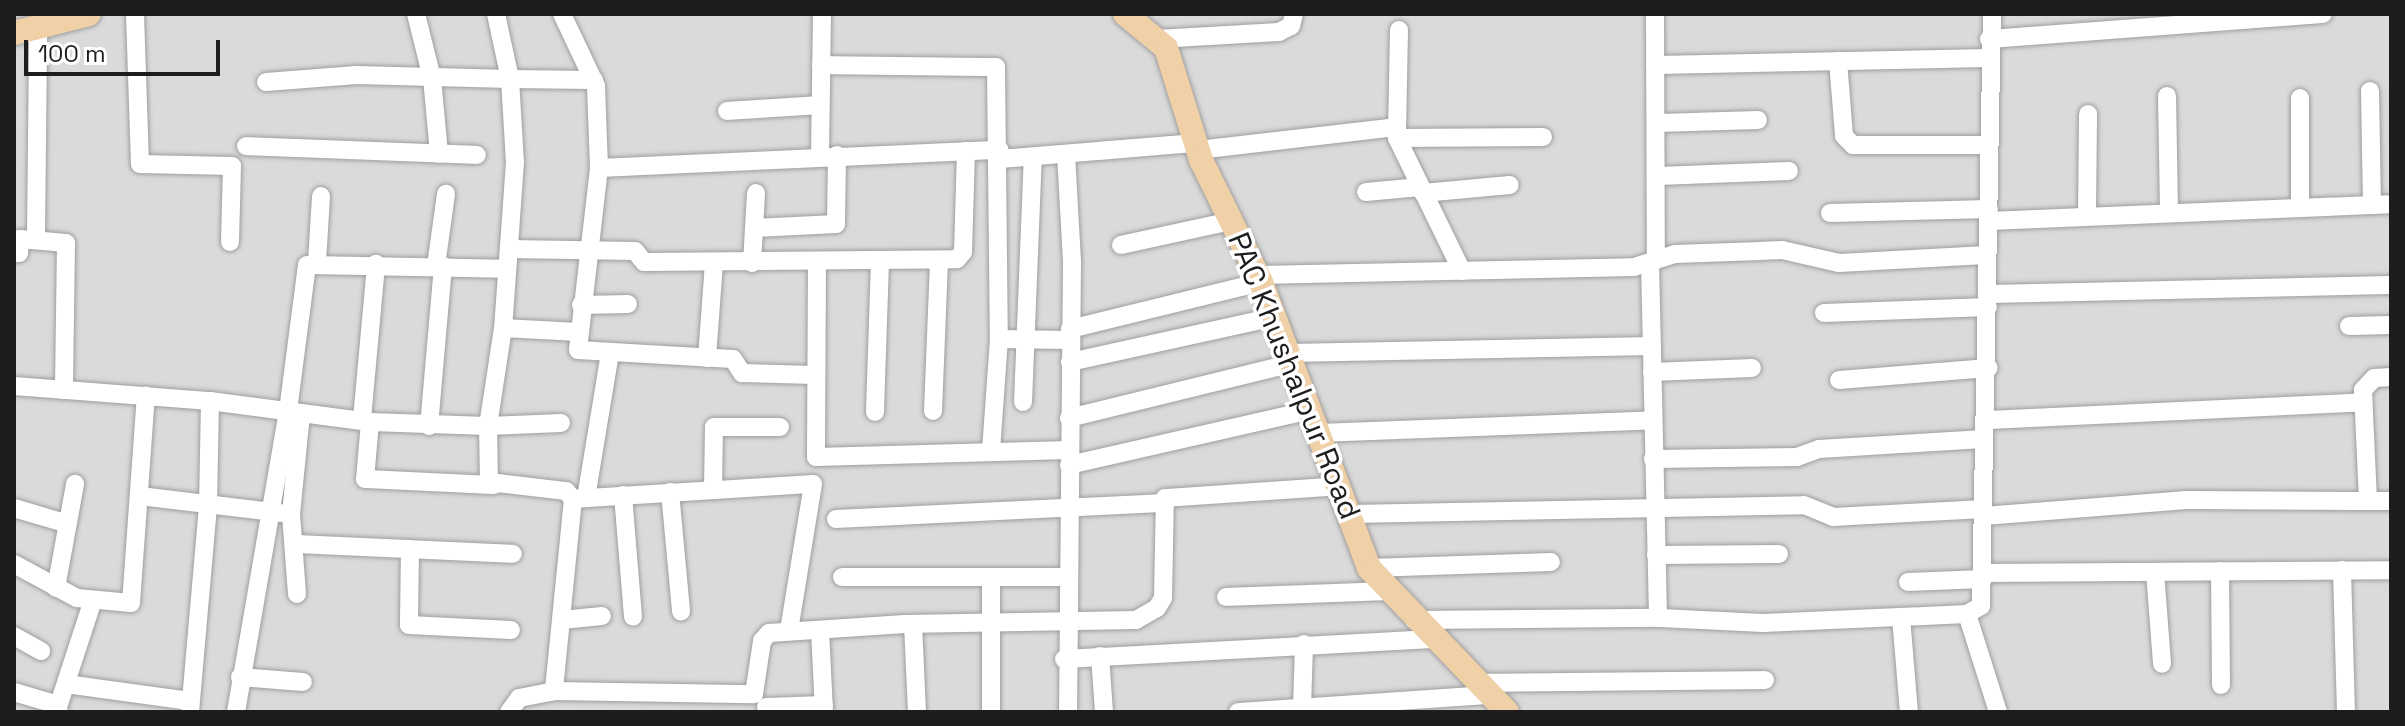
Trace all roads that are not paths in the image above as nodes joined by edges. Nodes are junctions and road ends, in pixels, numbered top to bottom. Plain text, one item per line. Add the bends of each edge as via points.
1 (89, 14) edge
2 (135, 14) edge
3 (416, 14) edge
4 (496, 14) edge
5 (562, 14) edge
6 (822, 14) edge
7 (1125, 14) edge
8 (1294, 14) edge
9 (1655, 14) edge
10 (1992, 14) edge
11 (2323, 14) edge
12 (2163, 20) edge
13 (1399, 30) dead end
14 (26, 32) edge
15 (1157, 39) junction
16 (1989, 48) junction
17 (1838, 61) junction
18 (821, 65) junction
19 (1655, 65) junction
20 (432, 78) junction
21 (510, 79) junction
22 (594, 80) junction
23 (266, 82) dead end
24 (2370, 91) dead end
25 (2167, 96) dead end
26 (2300, 98) dead end
27 (820, 105) junction
28 (727, 111) dead end
29 (2088, 114) dead end
30 (1758, 120) dead end
31 (1658, 123) junction
32 (1396, 132) junction
33 (1543, 137) dead end
34 (1989, 145) junction
35 (246, 146) dead end
36 (1197, 146) junction
37 (966, 151) junction
38 (439, 154) junction
39 (1066, 154) junction
40 (477, 155) dead end
41 (828, 155) junction
42 (1000, 155) junction
43 (1033, 157) junction
44 (599, 168) junction
45 (1789, 171) dead end
46 (1658, 176) junction
47 (1510, 185) dead end
48 (1422, 190) junction
49 (1366, 192) dead end
50 (756, 193) dead end
51 (446, 194) dead end
52 (321, 196) dead end
53 (2391, 204) edge
54 (2372, 205) junction
55 (2300, 207) junction
56 (2169, 212) junction
57 (1830, 213) dead end
58 (2087, 214) junction
59 (1989, 215) junction
60 (1231, 221) junction
61 (754, 228) junction
62 (36, 237) junction
63 (230, 242) dead end
64 (1121, 245) dead end
65 (509, 249) junction
66 (588, 251) junction
67 (14, 253) edge
68 (1986, 255) junction
69 (939, 260) junction
70 (880, 261) junction
71 (317, 262) junction
72 (817, 262) junction
73 (1653, 262) junction
74 (714, 263) junction
75 (752, 263) junction
76 (376, 264) junction
77 (439, 266) junction
78 (507, 269) junction
79 (1462, 271) junction
80 (1260, 279) junction
81 (2391, 285) edge
82 (1988, 301) junction
83 (628, 304) dead end
84 (581, 305) junction
85 (1824, 313) dead end
86 (1275, 317) junction
87 (2391, 325) edge
88 (2349, 326) dead end
89 (503, 328) junction
90 (578, 332) junction
91 (1070, 334) junction
92 (1028, 338) junction
93 (999, 339) junction
94 (1652, 346) junction
95 (610, 353) junction
96 (707, 358) junction
97 (1291, 358) junction
98 (1070, 362) junction
99 (1752, 368) dead end
100 (1989, 368) junction
101 (1652, 372) junction
102 (815, 375) junction
103 (2391, 377) edge
104 (1839, 380) dead end
105 (14, 386) edge
106 (64, 390) junction
107 (146, 396) junction
108 (210, 401) junction
109 (1023, 402) dead end
110 (2362, 402) junction
111 (1311, 410) junction
112 (933, 411) dead end
113 (294, 412) junction
114 (875, 412) dead end
115 (1069, 418) junction
116 (366, 420) junction
117 (1653, 420) junction
118 (1987, 420) junction
119 (561, 423) dead end
120 (429, 426) junction
121 (488, 426) junction
122 (780, 427) dead end
123 (1321, 433) junction
124 (1984, 439) junction
125 (991, 451) junction
126 (816, 457) junction
127 (1069, 458) junction
128 (1653, 459) junction
129 (75, 484) dead end
130 (813, 484) junction
131 (494, 485) junction
132 (1341, 486) junction
133 (713, 490) junction
134 (670, 492) junction
135 (623, 495) junction
136 (140, 496) junction
137 (580, 498) junction
138 (2368, 501) junction
139 (2391, 501) edge
140 (1161, 503) junction
141 (208, 506) junction
142 (14, 508) edge
143 (1654, 508) junction
144 (1068, 511) junction
145 (1984, 512) junction
146 (269, 513) junction
147 (291, 514) junction
148 (1351, 514) junction
149 (836, 519) dead end
150 (68, 524) junction
151 (295, 544) junction
152 (410, 549) junction
153 (513, 554) dead end
154 (1779, 554) dead end
155 (1656, 555) junction
156 (1551, 562) dead end
157 (14, 564) edge
158 (1369, 568) junction
159 (2342, 570) junction
160 (2391, 570) edge
161 (2220, 571) junction
162 (2155, 572) junction
163 (1983, 576) junction
164 (842, 577) dead end
165 (991, 577) junction
166 (1066, 577) junction
167 (1908, 582) dead end
168 (56, 588) junction
169 (1387, 591) junction
170 (297, 594) dead end
171 (1226, 597) dead end
172 (92, 603) junction
173 (681, 611) dead end
174 (1967, 614) junction
175 (602, 616) dead end
176 (633, 617) dead end
177 (1901, 617) junction
178 (1658, 618) junction
179 (562, 620) junction
180 (1414, 620) junction
181 (1065, 623) junction
182 (913, 624) junction
183 (993, 624) junction
184 (511, 630) dead end
185 (820, 630) junction
186 (789, 631) junction
187 (14, 636) edge
188 (1432, 639) junction
189 (1304, 644) junction
190 (41, 651) dead end
191 (1100, 656) junction
192 (1064, 659) junction
193 (2162, 664) dead end
194 (240, 677) junction
195 (1765, 680) dead end
196 (303, 682) dead end
197 (66, 684) junction
198 (2221, 685) dead end
199 (1483, 689) junction
200 (14, 692) edge
201 (558, 692) junction
202 (190, 707) edge
203 (766, 707) dead end
204 (514, 708) edge
205 (824, 708) edge
206 (1302, 708) junction
207 (59, 710) edge
208 (236, 712) edge
209 (563, 712) edge
210 (917, 712) edge
211 (991, 712) edge
212 (1068, 712) edge
213 (1104, 712) edge
214 (1238, 712) edge
215 (1507, 712) edge
216 (1909, 712) edge
217 (1998, 712) edge
218 (2346, 712) edge

1 - 14 main road
2 - 63 street via 140,164 232,166
3 - 20 street
4 - 21 street
5 - 22 street
6 - 18 street
7 - 15 main road, PAC Khushalpur Road
8 - 15 street via 1291,26 1279,32
9 - 19 street
10 - 16 street
11 - 12 street
12 - 16 street
13 - 32 street
14 - 62 street
15 - 36 main road, PAC Khushalpur Road via 1172,64
16 - 17 street
16 - 34 street
17 - 19 street
17 - 34 street via 1844,136 1853,145
18 - 27 street
18 - 42 street via 991,64 998,73
19 - 31 street
20 - 21 street
20 - 23 street via 357,75
20 - 38 street
21 - 22 street
21 - 65 street via 515,162
22 - 44 street
24 - 54 street
25 - 56 street
26 - 55 street
27 - 28 street
27 - 41 street
29 - 58 street
30 - 31 street
31 - 46 street
32 - 33 street
32 - 36 street
32 - 48 street
34 - 59 street
35 - 38 street
36 - 39 street
36 - 60 main road, PAC Khushalpur Road
37 - 41 street
37 - 42 street
37 - 69 street via 963,252 957,259
38 - 40 street
39 - 43 street
39 - 91 street
41 - 44 street
41 - 61 street via 836,224
42 - 43 street
42 - 93 street
43 - 92 street
44 - 66 street
45 - 46 street
46 - 73 street
47 - 48 street
48 - 49 street
48 - 79 street
50 - 61 street
51 - 77 street
52 - 71 street
53 - 54 street
54 - 55 street
55 - 56 street
56 - 58 street
57 - 59 street
58 - 59 street
59 - 68 street
60 - 64 street
60 - 80 main road, PAC Khushalpur Road
61 - 75 street
62 - 67 street via 20,239 19,253
62 - 106 street via 66,243
65 - 66 street
65 - 78 street
66 - 74 street via 635,251 644,262
66 - 84 street
68 - 73 street via 1839,263 1782,250 1675,254
68 - 82 street
69 - 70 street
69 - 112 street
70 - 72 street
70 - 114 street
71 - 76 street
71 - 113 street via 304,269
72 - 75 street
72 - 102 street
73 - 79 street
73 - 94 street
74 - 75 street
74 - 96 street
76 - 77 street
76 - 116 street
77 - 78 street
77 - 120 street
78 - 89 street
79 - 80 street
80 - 86 main road, PAC Khushalpur Road
80 - 91 street
81 - 82 street
82 - 85 street
82 - 100 street
83 - 84 street
84 - 90 street
86 - 97 main road, PAC Khushalpur Road
86 - 98 street
87 - 88 street
89 - 90 street
89 - 121 street
90 - 95 street via 578,350
91 - 92 street
91 - 98 street
92 - 93 street
92 - 109 street
93 - 125 street
94 - 97 street
94 - 101 street
95 - 96 street
95 - 137 street
96 - 102 street via 735,360 742,373
97 - 111 main road, PAC Khushalpur Road
97 - 115 street
98 - 115 street
99 - 101 street
100 - 104 street
100 - 118 street
101 - 117 street
102 - 126 street
103 - 110 street via 2368,382
105 - 106 street
106 - 107 street
107 - 108 street
107 - 136 street
108 - 113 street
108 - 141 street
110 - 118 street
110 - 138 street
111 - 123 main road, PAC Khushalpur Road
111 - 127 street
113 - 116 street
113 - 146 street
113 - 147 street
115 - 127 street
116 - 120 street
116 - 131 street via 365,479
117 - 123 street
117 - 128 street
118 - 124 street
119 - 121 street
120 - 121 street
121 - 131 street via 486,477
122 - 133 street via 714,427
123 - 132 main road, PAC Khushalpur Road
124 - 128 street via 1819,449 1797,457
124 - 145 street
125 - 126 street
125 - 127 street
126 - 130 street
127 - 144 street
128 - 143 street
129 - 150 street
130 - 133 street
130 - 186 street
131 - 137 street via 566,491
132 - 140 street via 1170,496
132 - 148 main road, PAC Khushalpur Road
133 - 134 street
134 - 135 street
134 - 173 street
135 - 137 street
135 - 176 street
136 - 141 street
136 - 172 street via 134,598 126,605
137 - 179 street
138 - 139 street
138 - 145 street via 2186,500
140 - 144 street
140 - 181 street via 1163,598 1157,608 1136,620
141 - 146 street
141 - 202 street
142 - 150 street
143 - 145 street via 1804,505 1833,517
143 - 148 street
143 - 155 street
144 - 149 street
144 - 166 street
145 - 163 street
146 - 147 street
146 - 194 street
147 - 151 street
148 - 158 main road, PAC Khushalpur Road
150 - 168 street
151 - 152 street
151 - 170 street
152 - 153 street
152 - 184 street via 409,625
154 - 155 street
155 - 178 street
156 - 158 street
157 - 168 street
158 - 169 main road, PAC Khushalpur Road
159 - 160 street
159 - 161 street
159 - 218 street
161 - 162 street
161 - 198 street
162 - 163 street
162 - 193 street
163 - 167 street
163 - 174 street via 1981,606
164 - 165 street
165 - 166 street
165 - 183 street
166 - 181 street
168 - 172 street
169 - 171 street
169 - 180 main road, PAC Khushalpur Road
172 - 197 street
174 - 177 street
174 - 217 street
175 - 179 street
177 - 178 street via 1763,623
177 - 216 street
178 - 180 street
179 - 201 street
180 - 188 main road, PAC Khushalpur Road
181 - 183 street
181 - 192 street
182 - 183 street
182 - 185 street
182 - 210 street
183 - 211 street
185 - 186 street
185 - 205 street
186 - 201 street via 764,636 758,689 749,695
187 - 190 street
188 - 189 street
188 - 199 main road, PAC Khushalpur Road
189 - 191 street
189 - 206 street
191 - 192 street
191 - 213 street
192 - 212 street
194 - 196 street
194 - 208 street
195 - 199 street
197 - 202 street
197 - 207 street
199 - 206 street
199 - 215 main road, PAC Khushalpur Road
200 - 207 street
201 - 204 street
201 - 209 street
203 - 205 street
206 - 214 street

